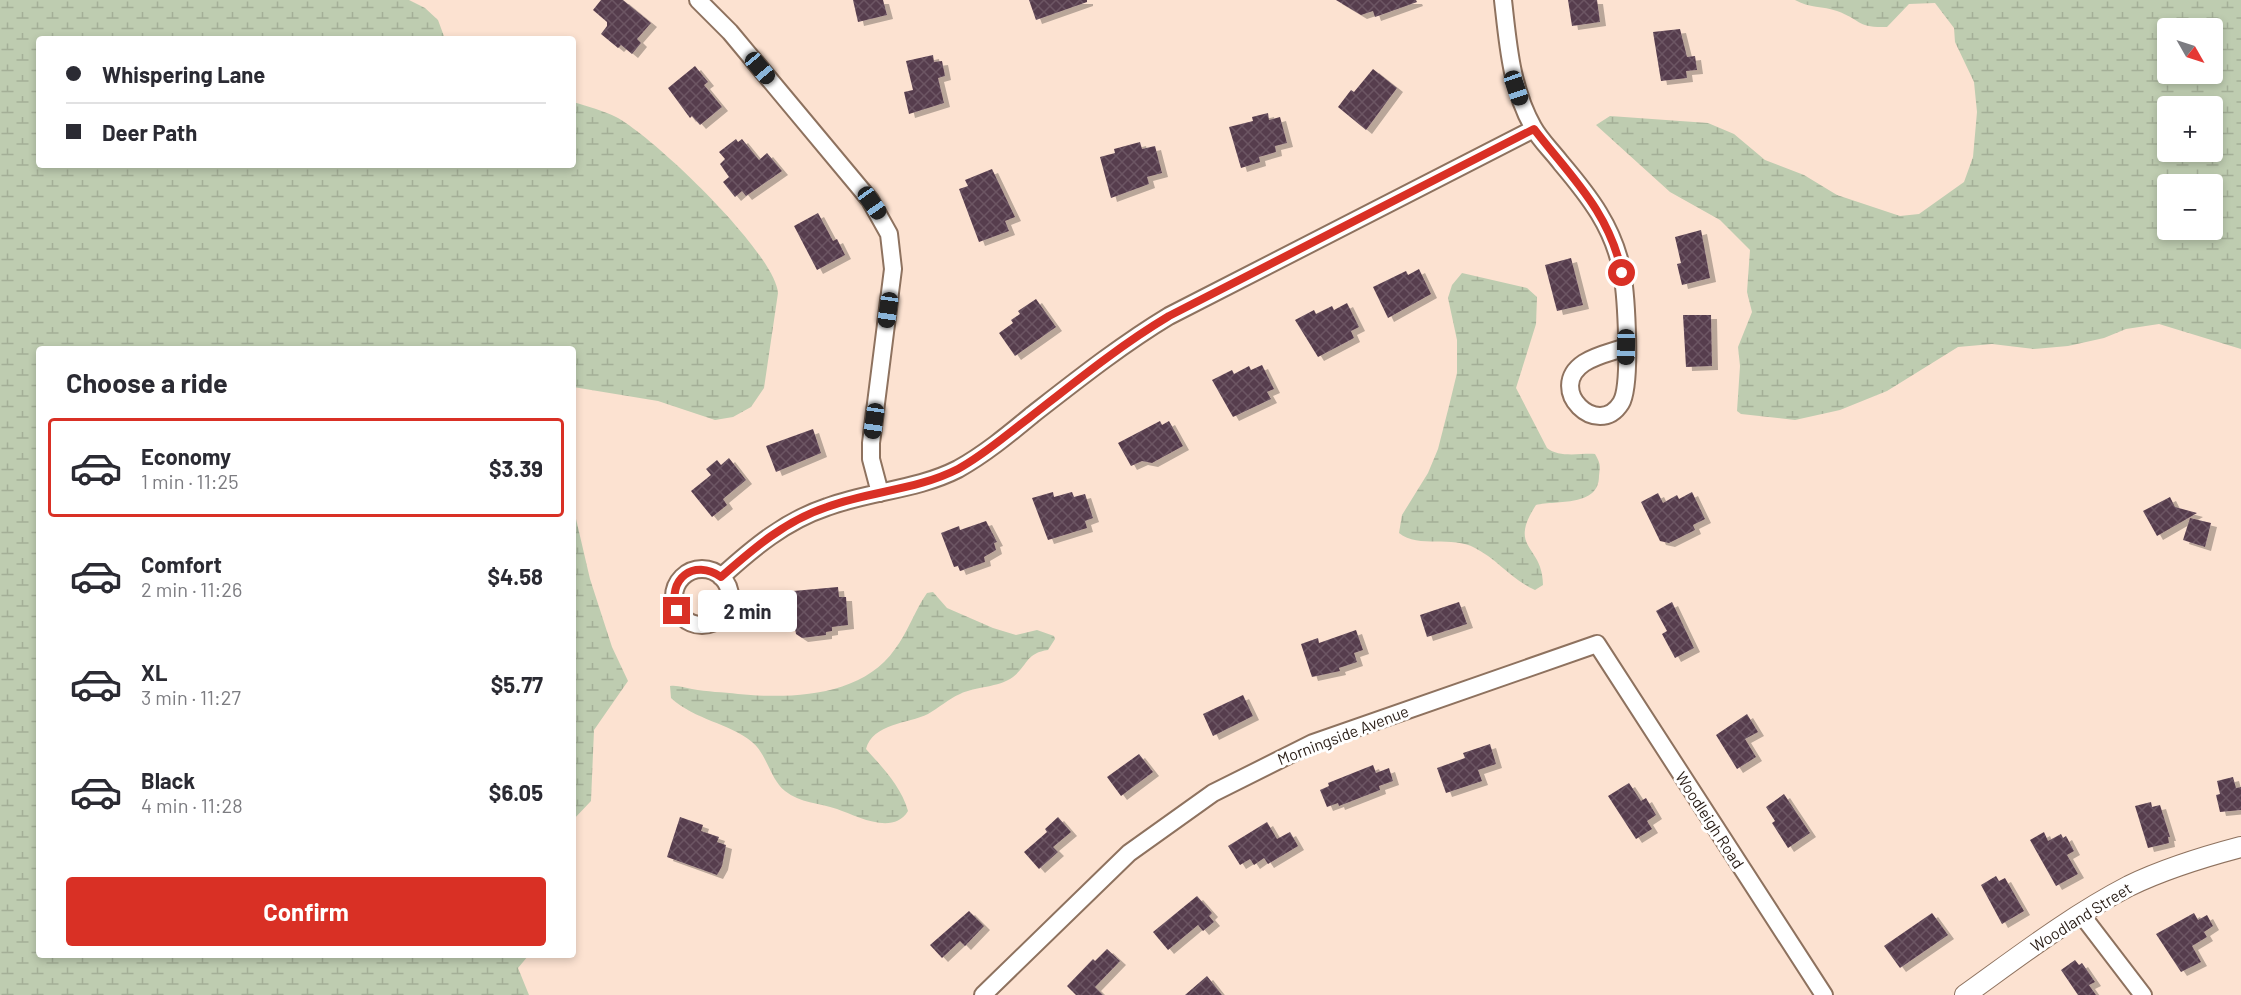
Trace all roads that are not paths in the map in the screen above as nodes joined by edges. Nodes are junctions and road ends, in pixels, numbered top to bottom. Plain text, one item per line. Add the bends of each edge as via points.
1 (698, 0) edge
2 (1503, 0) edge
3 (1534, 129) junction
4 (1626, 347) dead end
5 (880, 493) junction
6 (721, 577) dead end
7 (1597, 644) joint
8 (2241, 847) edge
9 (2081, 914) junction
10 (983, 995) edge
11 (1824, 995) edge
12 (1965, 995) edge
13 (2143, 995) edge

1 - 5 street via 730,32 870,200 889,234 893,269 871,443
2 - 3 street via 1515,84
3 - 4 street via 1591,200 1612,235 1625,297
3 - 5 street via 1169,316 1123,344 960,468 915,486
5 - 6 street via 806,515 766,538
7 - 10 street, Morningside Avenue via 1313,743 1213,793 1130,853
7 - 11 street, Woodleigh Road
8 - 9 street, Woodland Street via 2149,877
9 - 12 street, Woodland Street
9 - 13 street

